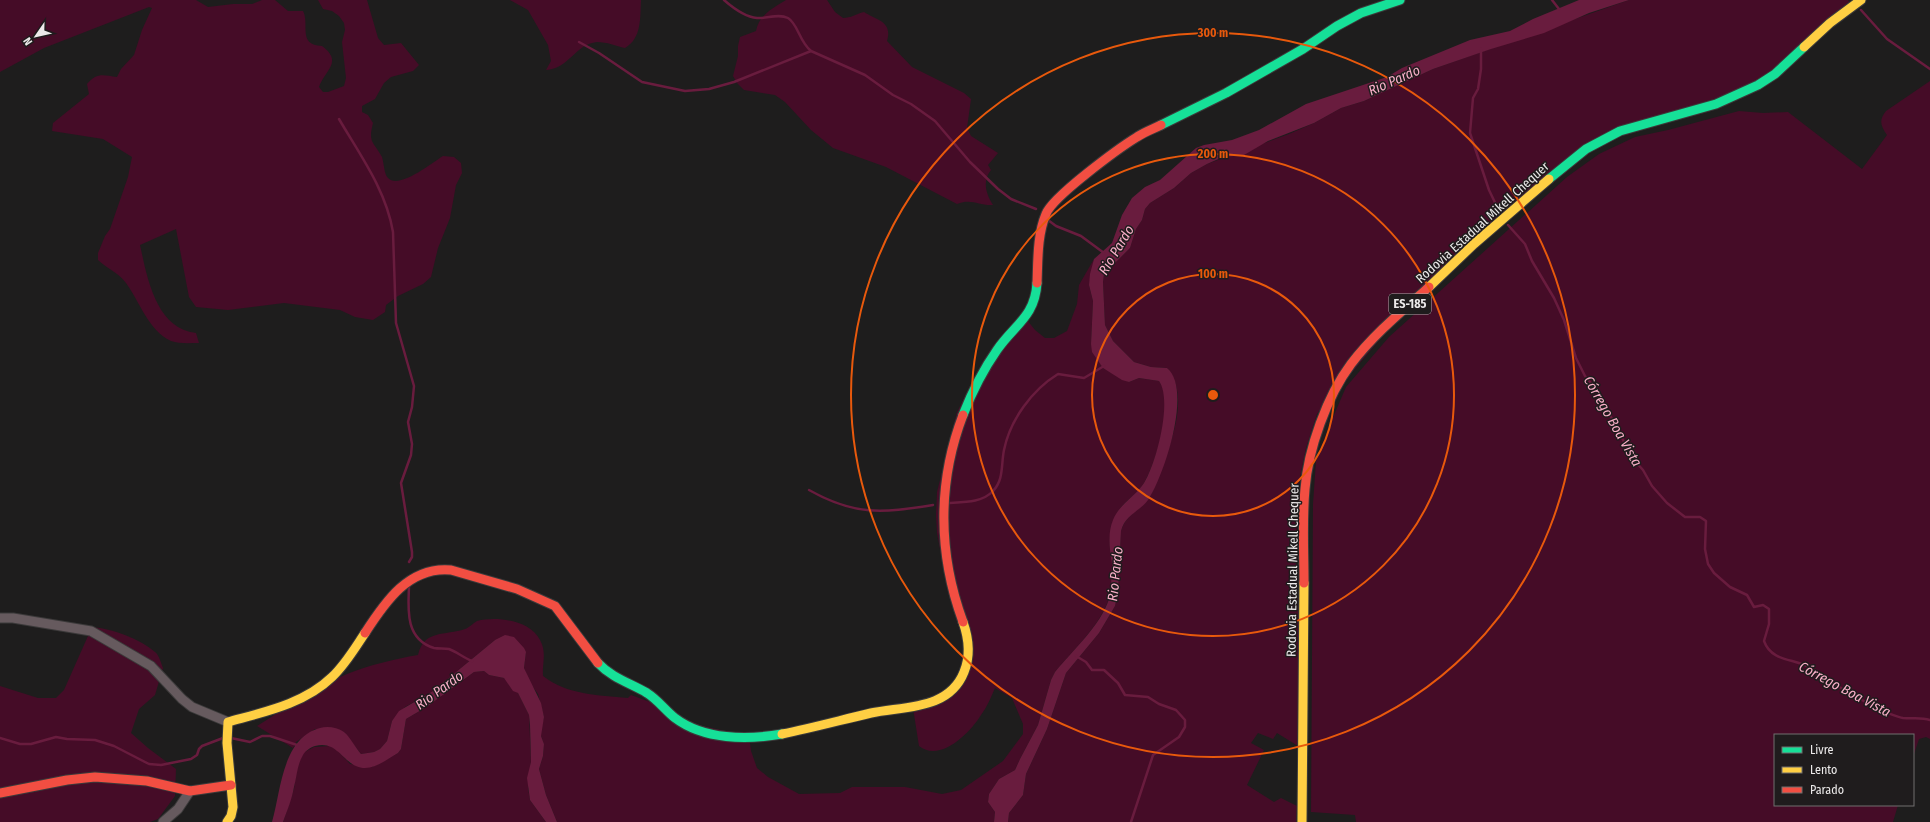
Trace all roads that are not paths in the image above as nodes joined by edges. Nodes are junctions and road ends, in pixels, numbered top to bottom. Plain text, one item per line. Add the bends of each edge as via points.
1 (1400, 0) edge
2 (1861, 0) edge
3 (0, 618) edge
4 (228, 722) junction
5 (231, 785) junction
6 (190, 791) junction
7 (0, 793) edge
8 (163, 822) edge
9 (227, 822) edge
10 (1302, 822) edge

1 - 4 street via 1355,16 1226,93 1138,136 1055,201 1046,213 1038,250 1036,297 1033,306 997,350 969,400 954,445 944,492 944,531 953,592 970,646 965,671 956,688 949,694 928,704 879,711 791,732 735,737 702,731 678,720 648,694 606,670 586,649 552,604 530,593 442,568 431,569 414,576 398,588 346,661 317,690 292,703
2 - 10 street, Rodovia Estadual Mikell Chequer / ES-185 via 1830,23 1775,74 1758,85 1716,104 1620,131 1586,149 1474,244 1381,331 1351,364 1325,410 1305,488
3 - 4 street via 91,630 151,666 192,707
4 - 5 street
5 - 6 street
5 - 9 street via 233,808
6 - 7 street via 147,781 95,777
6 - 8 street via 178,809

